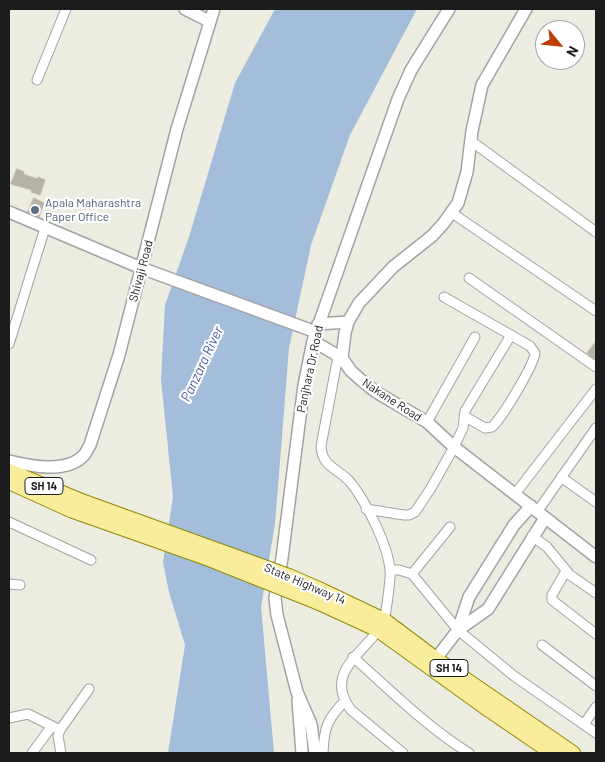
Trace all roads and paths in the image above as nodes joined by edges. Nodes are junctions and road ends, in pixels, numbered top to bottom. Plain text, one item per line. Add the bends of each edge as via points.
1 (66, 9) edge
2 (185, 9) edge
3 (214, 9) edge
4 (450, 9) edge
5 (526, 9) edge
6 (210, 21) junction
7 (37, 80) dead end
8 (470, 141) junction
9 (9, 212) edge
10 (452, 213) junction
11 (45, 228) junction
12 (596, 232) edge
13 (140, 268) junction
14 (468, 278) dead end
15 (444, 297) dead end
16 (596, 311) edge
17 (348, 322) junction
18 (316, 332) junction
19 (511, 335) junction
20 (475, 337) dead end
21 (9, 344) edge
22 (340, 357) junction
23 (596, 367) edge
24 (596, 389) edge
25 (464, 416) junction
26 (427, 422) junction
27 (596, 428) edge
28 (454, 447) junction
29 (9, 461) edge
30 (9, 471) edge
31 (562, 477) junction
32 (9, 482) edge
33 (514, 494) junction
34 (596, 502) edge
35 (76, 506) junction
36 (366, 509) junction
37 (538, 512) junction
38 (9, 522) edge
39 (450, 527) dead end
40 (532, 536) junction
41 (596, 557) edge
42 (91, 560) dead end
43 (391, 570) junction
44 (566, 571) junction
45 (412, 574) junction
46 (9, 584) edge
47 (20, 585) dead end
48 (596, 593) edge
49 (381, 625) junction
50 (458, 630) junction
51 (596, 634) edge
52 (542, 644) dead end
53 (353, 658) junction
54 (433, 663) junction
55 (596, 686) edge
56 (89, 689) dead end
57 (298, 692) junction
58 (345, 702) junction
59 (596, 707) edge
60 (9, 718) edge
61 (584, 724) junction
62 (56, 728) junction
63 (596, 733) edge
64 (32, 753) edge
65 (62, 753) edge
66 (302, 753) edge
67 (315, 753) edge
68 (323, 753) edge
69 (403, 753) edge
70 (469, 753) edge
71 (552, 753) edge
72 (573, 753) edge

1 - 7 street
2 - 6 street
3 - 6 street, Shivaji Road
4 - 18 street, Panjhara Dr Road via 398,99
5 - 8 street via 482,86
6 - 13 street, Shivaji Road via 177,128
8 - 10 street via 463,187
8 - 12 street
9 - 11 street
10 - 16 street
10 - 17 street via 432,236 392,267 359,303
11 - 13 street
11 - 21 street
13 - 18 street
13 - 29 street, Shivaji Road via 119,354 84,456 52,468
14 - 23 street
15 - 19 street
17 - 18 street
17 - 22 street
18 - 22 street, Nakane Road
18 - 57 street, Panjhara Dr Road via 304,385 275,598
19 - 25 street
19 - 25 street via 534,350 532,363 492,427 485,428
20 - 26 street
22 - 26 street, Nakane Road via 369,386
22 - 36 street via 321,446 322,456 349,480
24 - 33 street
25 - 28 street
26 - 28 street, Nakane Road
27 - 31 street
28 - 33 street, Nakane Road
28 - 36 street via 415,512 404,515
30 - 35 main road, State Highway 14 / SH 14
31 - 34 street
31 - 37 street
32 - 35 main road, State Highway 14 / SH 14
33 - 37 street, Nakane Road
35 - 49 main road, State Highway 14 / SH 14, bridge via 209,559 319,596
36 - 43 street via 380,536
37 - 40 street
37 - 41 street, Nakane Road
37 - 50 street via 514,525 469,597
38 - 42 street
39 - 45 street
40 - 44 street
40 - 50 street via 488,609
43 - 45 street
43 - 49 street
44 - 48 street
44 - 51 street via 552,600
45 - 50 street
46 - 47 street
49 - 53 street
49 - 54 main road, State Highway 14 / SH 14
50 - 54 street
50 - 61 street via 514,676
52 - 55 street
53 - 58 street via 342,679
53 - 70 street via 429,724
54 - 71 main road, State Highway 14 / SH 14
54 - 72 main road, State Highway 14 / SH 14
56 - 62 street
57 - 66 street, Panjhara Dr Road
57 - 67 street, Panjhara Dr Road via 311,724
58 - 68 street via 334,711 327,724
58 - 69 street
59 - 61 street
60 - 62 street via 28,714
61 - 63 street
62 - 64 street
62 - 65 street

